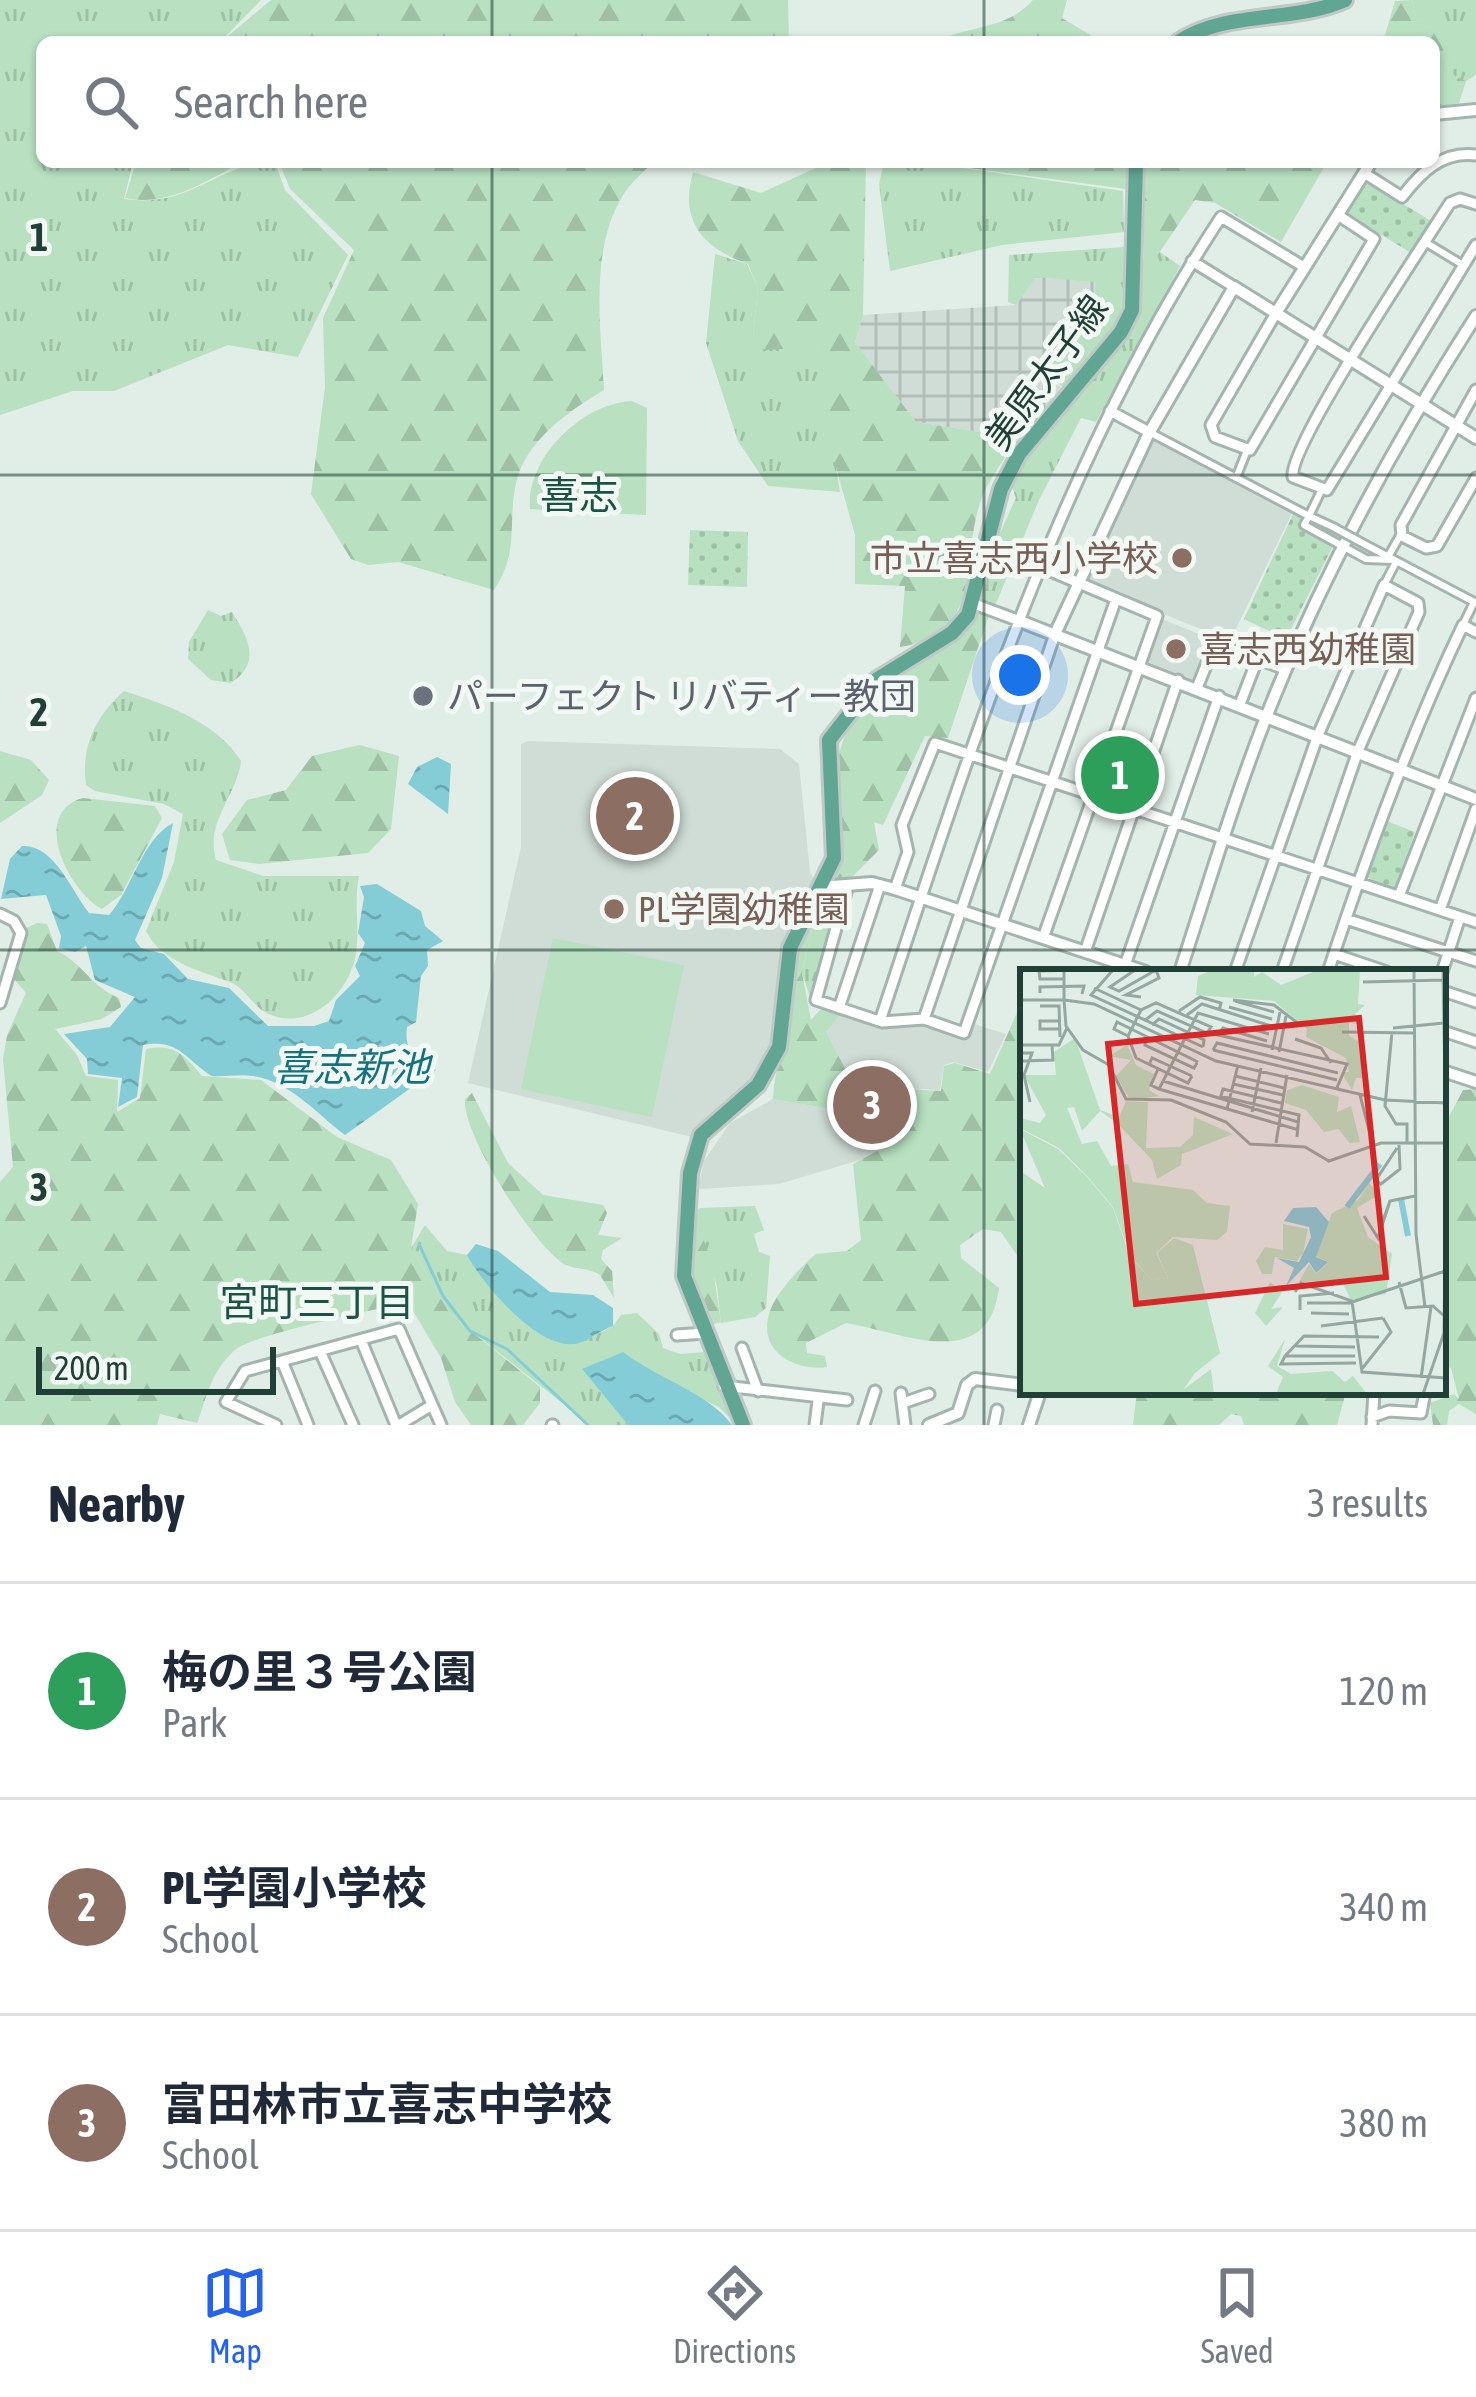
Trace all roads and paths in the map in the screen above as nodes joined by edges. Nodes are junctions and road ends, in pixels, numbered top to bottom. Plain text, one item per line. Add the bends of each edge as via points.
1 (1345, 0) edge
2 (1191, 36) edge
3 (1476, 110) edge
4 (1440, 113) edge
5 (1476, 155) edge
6 (1440, 160) edge
7 (1136, 168) edge
8 (1368, 168) edge
9 (1432, 168) edge
10 (1476, 204) edge
11 (1338, 215) junction
12 (1426, 242) junction
13 (1476, 244) edge
14 (1192, 262) junction
15 (1463, 265) junction
16 (1304, 267) junction
17 (1234, 287) junction
18 (1276, 313) junction
19 (1476, 316) edge
20 (1314, 337) junction
21 (1351, 360) junction
22 (1387, 382) junction
23 (1476, 390) edge
24 (1422, 404) junction
25 (1110, 411) junction
26 (1455, 424) junction
27 (1149, 432) junction
28 (1476, 438) edge
29 (1246, 452) junction
30 (1236, 478) junction
31 (1476, 478) edge
32 (1322, 491) junction
33 (1309, 516) junction
34 (1401, 533) junction
35 (1344, 547) junction
36 (1393, 560) junction
37 (1040, 566) junction
38 (1078, 583) junction
39 (1384, 585) junction
40 (1116, 599) junction
41 (1476, 602) edge
42 (974, 604) junction
43 (1017, 620) junction
44 (1463, 625) junction
45 (1476, 632) edge
46 (1055, 634) junction
47 (1098, 650) junction
48 (1256, 661) junction
49 (1138, 665) junction
50 (1286, 671) junction
51 (1178, 680) junction
52 (1197, 688) junction
53 (1219, 696) junction
54 (1476, 698) edge
55 (1240, 704) junction
56 (1268, 714) junction
57 (1318, 734) junction
58 (1358, 751) junction
59 (969, 753) junction
60 (1010, 767) junction
61 (1399, 768) junction
62 (1052, 781) junction
63 (1439, 784) junction
64 (1090, 794) junction
65 (1476, 799) edge
66 (1132, 807) junction
67 (1476, 809) edge
68 (1174, 821) junction
69 (1224, 838) junction
70 (1274, 855) junction
71 (1317, 869) junction
72 (1358, 883) junction
73 (848, 885) junction
74 (880, 885) junction
75 (820, 886) junction
76 (895, 889) junction
77 (1399, 896) junction
78 (921, 898) junction
79 (1440, 910) junction
80 (961, 911) junction
81 (0, 914) edge
82 (1460, 917) junction
83 (1346, 919) junction
84 (1476, 922) edge
85 (1002, 924) junction
86 (1042, 938) junction
87 (1085, 952) junction
88 (1449, 952) junction
89 (1334, 954) junction
90 (1476, 961) edge
91 (1136, 969) edge
92 (1181, 969) edge
93 (1236, 969) edge
94 (1283, 969) edge
95 (1329, 969) edge
96 (1378, 969) edge
97 (1443, 969) edge
98 (1446, 992) edge
99 (1476, 1002) edge
100 (0, 1003) edge
101 (839, 1008) junction
102 (925, 1019) junction
103 (880, 1021) junction
104 (1446, 1032) edge
105 (1476, 1042) edge
106 (1446, 1072) edge
107 (1476, 1082) edge
108 (705, 1333) junction
109 (676, 1335) dead end
110 (361, 1340) junction
111 (742, 1348) dead end
112 (320, 1351) junction
113 (282, 1361) junction
114 (1020, 1385) edge
115 (724, 1386) junction
116 (758, 1391) junction
117 (875, 1391) dead end
118 (929, 1394) dead end
119 (1039, 1395) edge
120 (1424, 1395) edge
121 (847, 1400) dead end
122 (818, 1401) junction
123 (432, 1405) junction
124 (997, 1410) dead end
125 (1372, 1421) edge
126 (936, 1424) edge
127 (991, 1424) edge
128 (276, 1425) edge
129 (308, 1425) edge
130 (353, 1425) edge
131 (398, 1425) edge
132 (441, 1425) edge
133 (743, 1425) edge
134 (814, 1425) edge
135 (864, 1425) edge
136 (905, 1425) edge
137 (1029, 1425) edge

1 - 2 main road
3 - 4 street
5 - 6 street
7 - 42 main road, 美原太子線 via 1132,310 1018,454 994,511
8 - 9 street via 1402,196
8 - 11 street
10 - 12 street via 1450,203
11 - 16 street
11 - 20 street via 1374,239
12 - 15 street
12 - 21 street
13 - 15 street
14 - 16 street via 1222,217
14 - 17 street
14 - 25 street
15 - 22 street
16 - 18 street
17 - 18 street
17 - 27 street
18 - 20 street
18 - 29 street via 1211,425 1215,437
19 - 24 street
20 - 21 street
20 - 29 street
21 - 22 street
21 - 32 street via 1290,470
22 - 24 street
22 - 32 street
23 - 26 street
24 - 26 street
24 - 35 street
25 - 27 street
25 - 37 street
26 - 28 street
26 - 34 street
27 - 30 street
27 - 38 street
29 - 30 street
30 - 33 street
31 - 34 street via 1437,546
32 - 33 street
33 - 35 street via 1304,525
33 - 36 street, bridge
34 - 36 street
35 - 36 street
35 - 50 street
36 - 39 street
36 - 41 street
37 - 38 street
37 - 43 street
38 - 40 street
38 - 46 street
39 - 57 street
39 - 58 street via 1420,609
40 - 47 street
40 - 49 street via 1156,616
41 - 44 street
42 - 43 street
42 - 75 main road via 952,634 876,680 829,740 836,848
43 - 46 street
43 - 59 street
44 - 45 street
44 - 61 street
46 - 47 street
46 - 60 street
47 - 49 street
47 - 62 street
48 - 50 street
48 - 52 street via 1215,643
48 - 55 street
49 - 51 street
49 - 64 street
50 - 56 street
51 - 52 street
51 - 66 street
52 - 53 street
53 - 55 street
53 - 68 street
54 - 63 street
55 - 56 street
56 - 57 street
56 - 69 street
57 - 58 street
57 - 70 street
58 - 61 street
58 - 71 street
59 - 60 street
59 - 76 street via 929,746 902,825 908,851
59 - 78 street
60 - 62 street
60 - 80 street
61 - 63 street
61 - 72 street
62 - 64 street
62 - 85 street
63 - 65 street
63 - 77 street
64 - 66 street
64 - 86 street
66 - 68 street
66 - 87 street
67 - 79 street
68 - 69 street
68 - 91 street
69 - 70 street
69 - 92 street
70 - 71 street
70 - 93 street
71 - 72 street
71 - 94 street
72 - 77 street
72 - 83 street
73 - 74 street
73 - 75 street
73 - 101 street via 816,1000
74 - 76 street
74 - 101 street
75 - 108 main road via 790,949 772,1064 694,1148 683,1263
76 - 78 street
77 - 79 street
78 - 80 street
78 - 103 street
79 - 82 street
80 - 85 street
80 - 102 street
81 - 100 street via 21,933
82 - 84 street
82 - 88 street
83 - 88 street
83 - 89 street
85 - 86 street
85 - 102 street via 964,1033
86 - 87 street
87 - 91 street
88 - 90 street
88 - 97 street
89 - 95 street
89 - 96 street
98 - 99 street
101 - 103 street
102 - 103 street
104 - 105 street
106 - 107 street
108 - 109 street
108 - 115 main road
110 - 112 street
110 - 123 street via 399,1329
110 - 131 street
111 - 116 street
112 - 113 street
112 - 130 street
113 - 128 street via 245,1371 226,1402
113 - 129 street
114 - 126 street via 975,1379 958,1413
115 - 116 street
115 - 133 main road
116 - 122 street
117 - 135 street
118 - 136 street via 902,1398
119 - 137 street
120 - 125 street via 1421,1413 1389,1411
121 - 122 street
122 - 134 street
123 - 131 street
123 - 132 street
124 - 127 street

